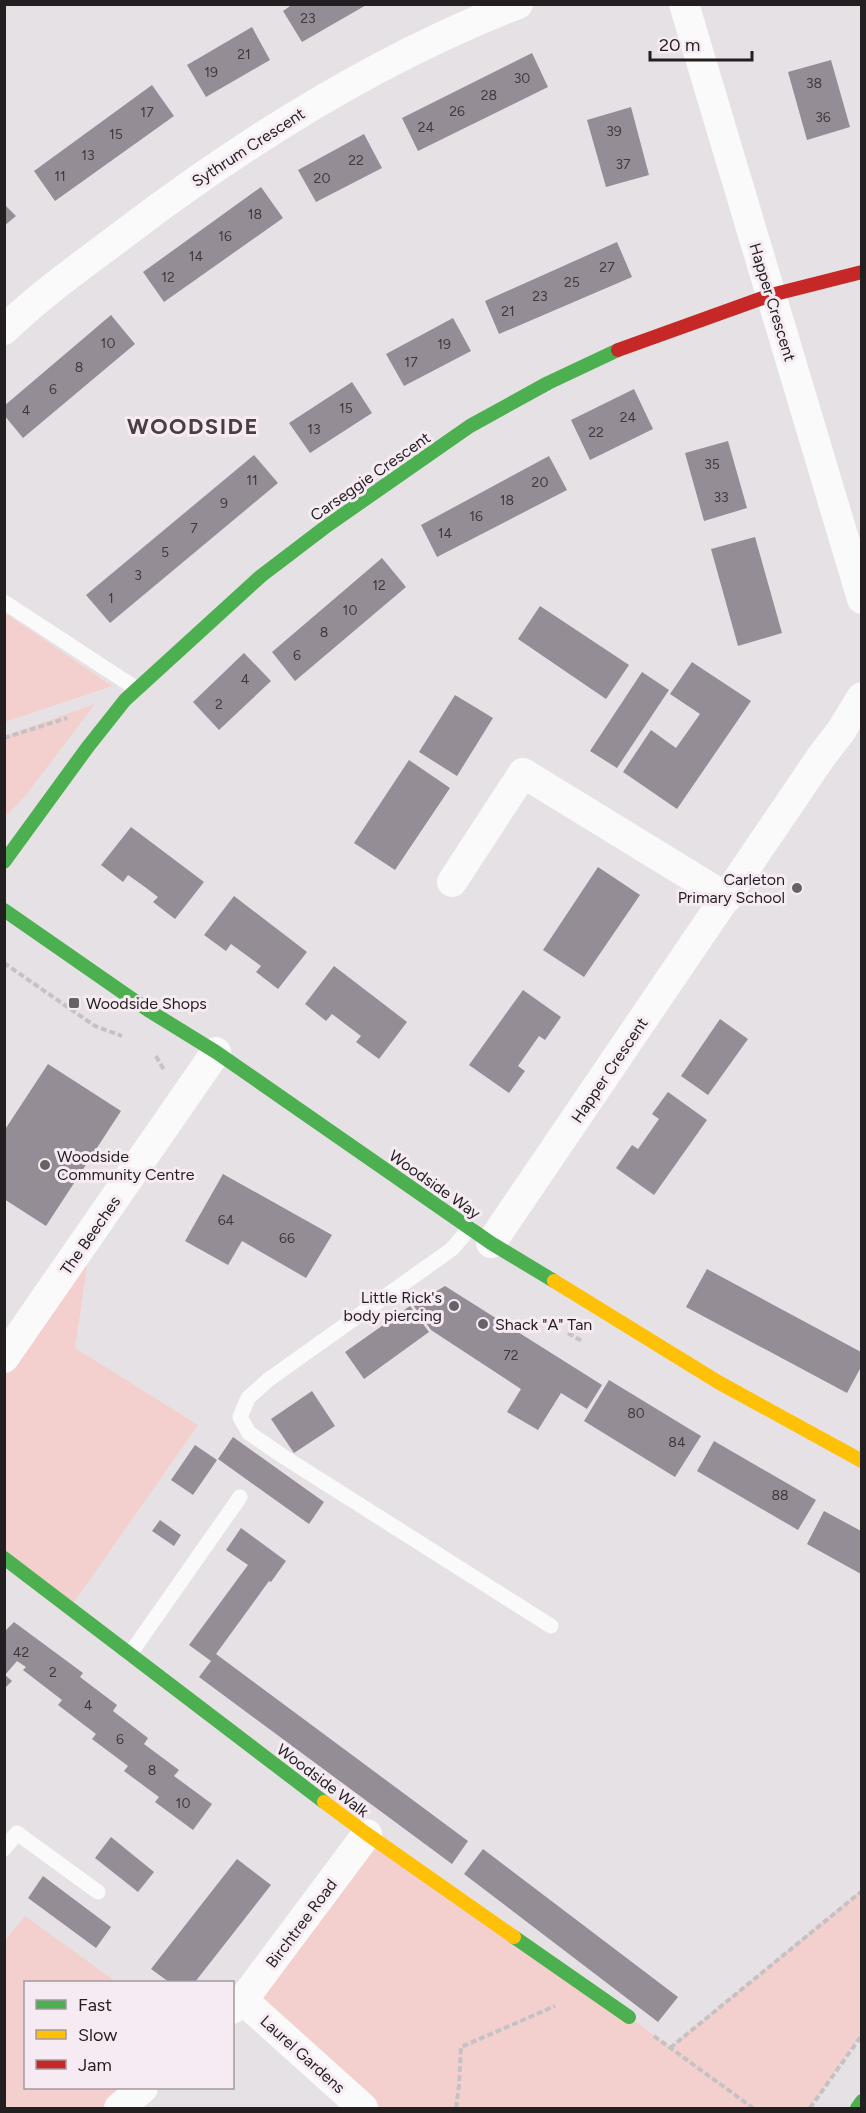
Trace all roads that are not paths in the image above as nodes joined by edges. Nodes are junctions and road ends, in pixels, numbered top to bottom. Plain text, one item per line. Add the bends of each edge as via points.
1 (518, 4) edge
2 (684, 4) edge
3 (861, 272) edge
4 (771, 295) junction
5 (4, 330) edge
6 (861, 599) edge
7 (4, 602) edge
8 (138, 689) junction
9 (861, 697) edge
10 (4, 862) edge
11 (452, 882) dead end
12 (727, 898) junction
13 (4, 910) edge
14 (216, 1052) junction
15 (481, 1236) junction
16 (6, 1354) edge
17 (861, 1461) edge
18 (240, 1497) dead end
19 (4, 1558) edge
20 (551, 1626) dead end
21 (130, 1654) junction
22 (367, 1834) junction
23 (4, 1849) edge
24 (98, 1892) dead end
25 (238, 2005) edge
26 (629, 2017) road end
27 (142, 2089) edge
28 (861, 2101) edge
29 (119, 2109) edge
30 (363, 2109) edge
31 (857, 2109) edge

1 - 5 street, Sythrum Crescent via 405,54 314,104 218,165 79,267
2 - 4 street, Happer Crescent
3 - 4 street, Carseggie Crescent
4 - 6 street, Happer Crescent
4 - 8 street, Carseggie Crescent via 607,354 470,426 261,576
7 - 8 lane
8 - 10 street, Carseggie Crescent via 87,748
9 - 12 street, Happer Crescent
11 - 12 street via 523,773
12 - 15 street, Happer Crescent
13 - 14 street, Woodside Way
14 - 15 street, Woodside Way
14 - 16 street, The Beeches
15 - 17 street, Woodside Way via 718,1382
15 - 20 lane via 452,1249 268,1380 248,1398 240,1417 249,1433 284,1457
18 - 21 lane
19 - 21 street, Woodside Walk
21 - 22 street, Woodside Walk
22 - 25 street, Birchtree Road
22 - 26 street, Woodside Walk
23 - 24 lane via 17,1833
25 - 30 street, Laurel Gardens
27 - 29 street
28 - 31 street

